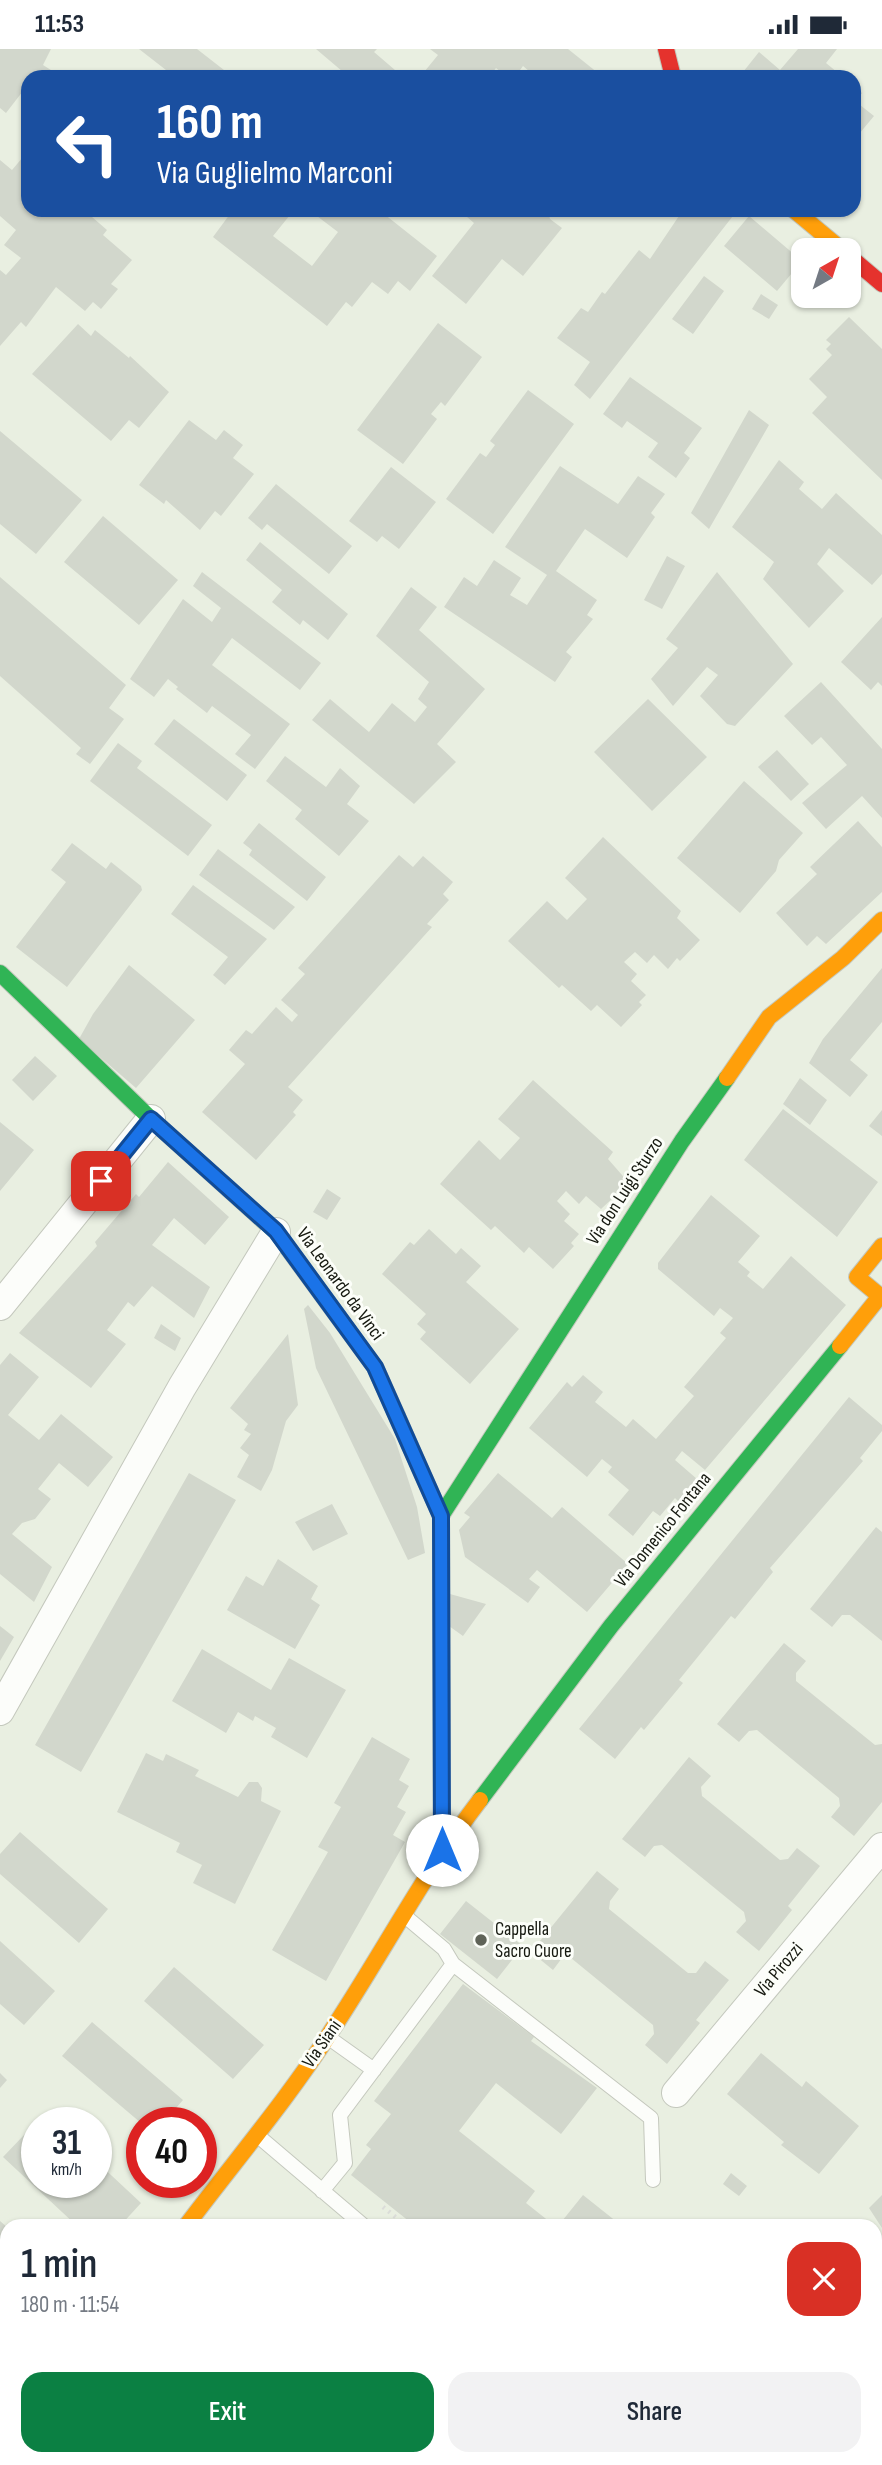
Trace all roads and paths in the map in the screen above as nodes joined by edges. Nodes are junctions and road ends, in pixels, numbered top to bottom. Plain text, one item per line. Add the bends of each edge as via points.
1 (666, 49) edge
2 (671, 70) edge
3 (802, 217) edge
4 (828, 238) edge
5 (861, 266) edge
6 (882, 283) edge
7 (882, 921) edge
8 (0, 973) edge
9 (151, 1119) junction
10 (276, 1231) junction
11 (882, 1246) edge
12 (0, 1306) edge
13 (441, 1516) junction
14 (0, 1711) edge
15 (882, 1847) edge
16 (442, 1850) junction
17 (405, 1916) junction
18 (453, 1964) junction
19 (328, 2037) junction
20 (374, 2070) junction
21 (676, 2092) dead end
22 (256, 2134) junction
23 (653, 2180) dead end
24 (322, 2191) junction
25 (380, 2204) dead end
26 (191, 2219) edge
27 (356, 2219) edge
28 (398, 2219) edge

1 - 2 street
3 - 4 street
5 - 6 street
7 - 13 street, Via don Luigi Sturzo via 769,1017 682,1141
8 - 9 street, Via Leonardo da Vinci
9 - 10 street, Via Leonardo da Vinci
9 - 12 street
10 - 13 street, Via Leonardo da Vinci via 375,1367
10 - 14 street via 182,1387
11 - 16 street, Via Domenico Fontana via 857,1277 880,1296 611,1626
13 - 16 street, Via Leonardo da Vinci
15 - 21 street, Via Pirozzi
16 - 17 street, Via Siani
17 - 18 lane via 444,1949
17 - 19 street, Via Siani
18 - 20 lane
18 - 23 lane via 651,2118
19 - 20 lane
19 - 22 street, Via Siani
20 - 24 lane via 340,2115 345,2163
22 - 24 lane
22 - 26 street, Via Siani
24 - 27 lane
25 - 28 path

